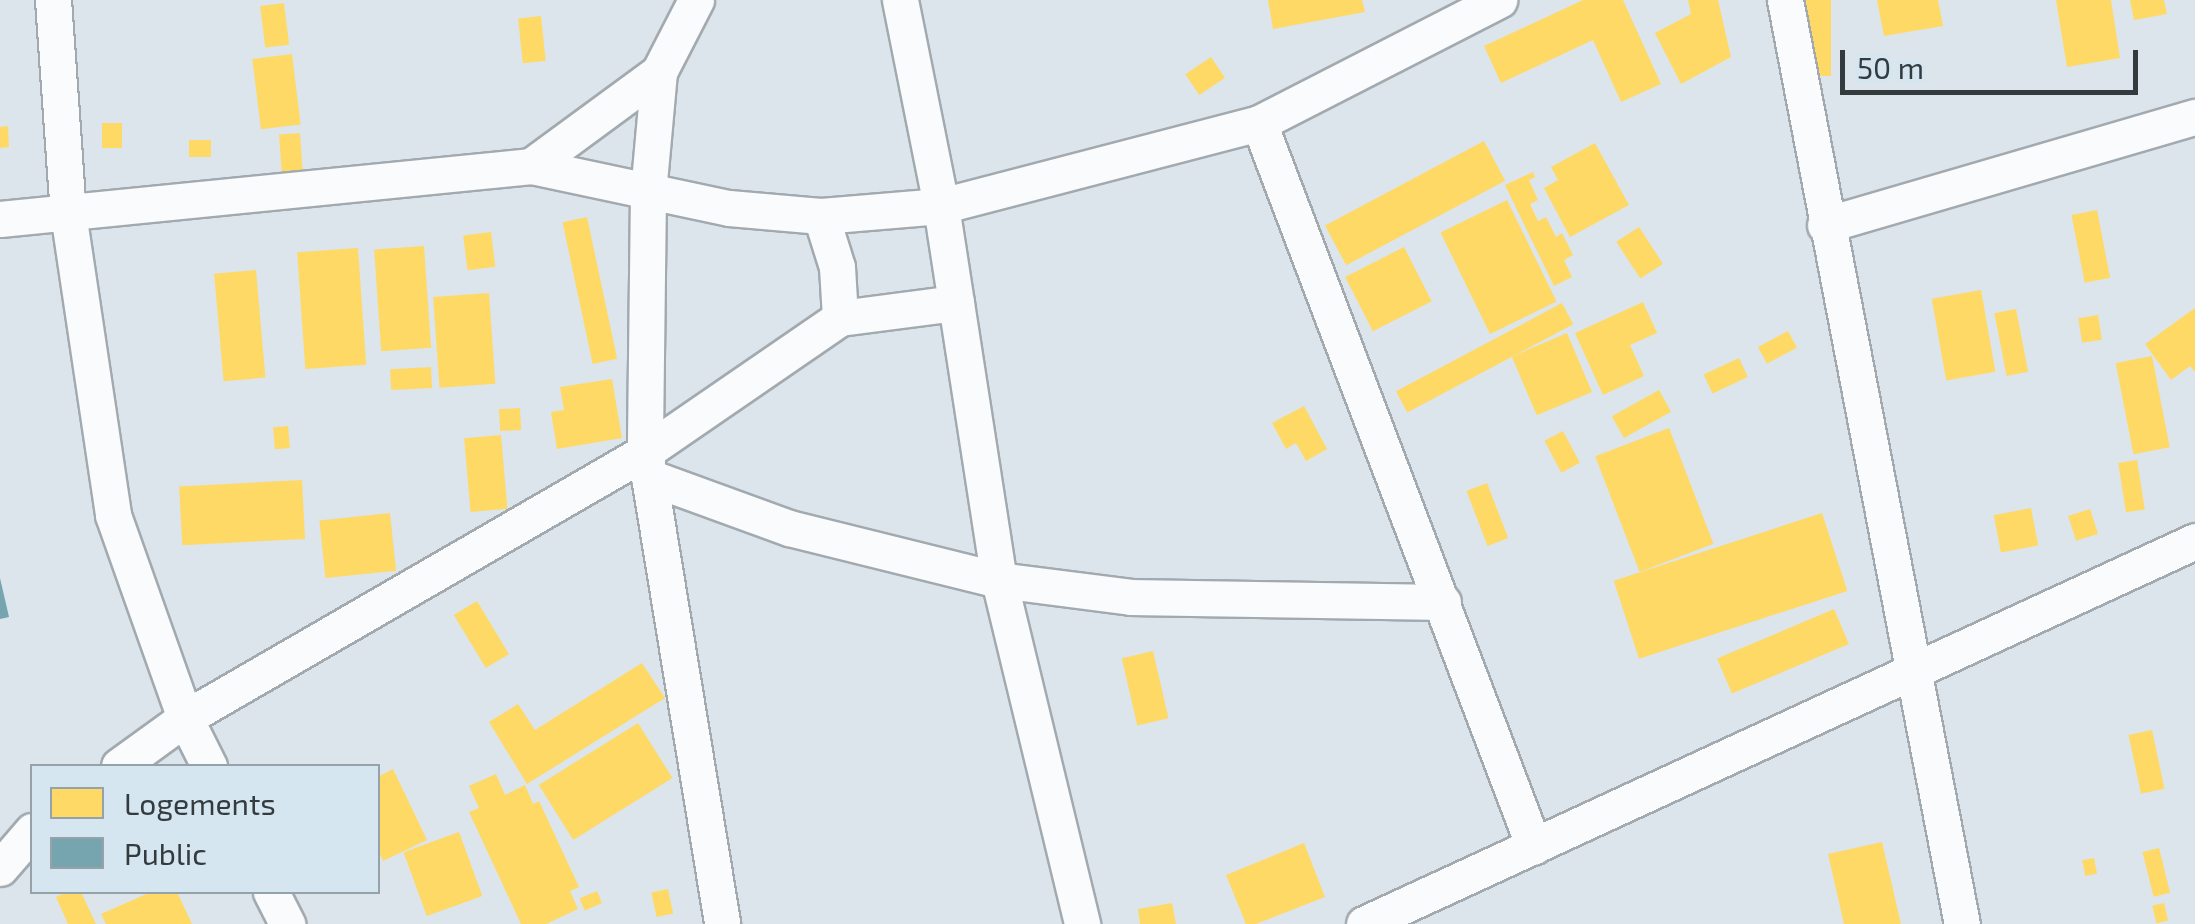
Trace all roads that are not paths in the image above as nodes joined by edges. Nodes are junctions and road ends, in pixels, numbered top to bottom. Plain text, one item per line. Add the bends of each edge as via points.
1 (53, 0) edge
2 (696, 0) edge
3 (900, 0) edge
4 (1499, 0) edge
5 (1785, 0) edge
6 (659, 72) junction
7 (2195, 117) edge
8 (1259, 122) junction
9 (531, 166) junction
10 (648, 194) junction
11 (940, 206) junction
12 (68, 213) junction
13 (821, 216) junction
14 (0, 220) edge
15 (1825, 225) junction
16 (956, 303) junction
17 (840, 318) junction
18 (647, 465) junction
19 (2195, 541) edge
20 (999, 580) junction
21 (1443, 602) junction
22 (1916, 671) junction
23 (185, 718) junction
24 (123, 764) edge
25 (208, 764) edge
26 (30, 833) edge
27 (1534, 848) junction
28 (0, 868) edge
29 (272, 894) edge
30 (287, 924) edge
31 (722, 924) edge
32 (1082, 924) edge
33 (1364, 924) edge
34 (1962, 924) edge

1 - 12 street
2 - 6 street
3 - 11 street
4 - 8 street
5 - 15 street
6 - 9 street
6 - 10 street
7 - 15 street
8 - 11 street
8 - 21 street
9 - 10 street
9 - 12 street
10 - 13 street
10 - 18 street
11 - 13 street
11 - 16 street
12 - 14 street
12 - 23 street via 113,515
13 - 17 street via 836,266
15 - 22 street
16 - 17 street
16 - 20 street
17 - 18 street
18 - 20 street via 790,528
18 - 23 street
18 - 31 street
19 - 22 street
20 - 21 street via 1130,597
20 - 32 street
21 - 27 street
22 - 27 street
22 - 34 street
23 - 24 street
23 - 25 street
26 - 28 street
27 - 33 street
29 - 30 street

